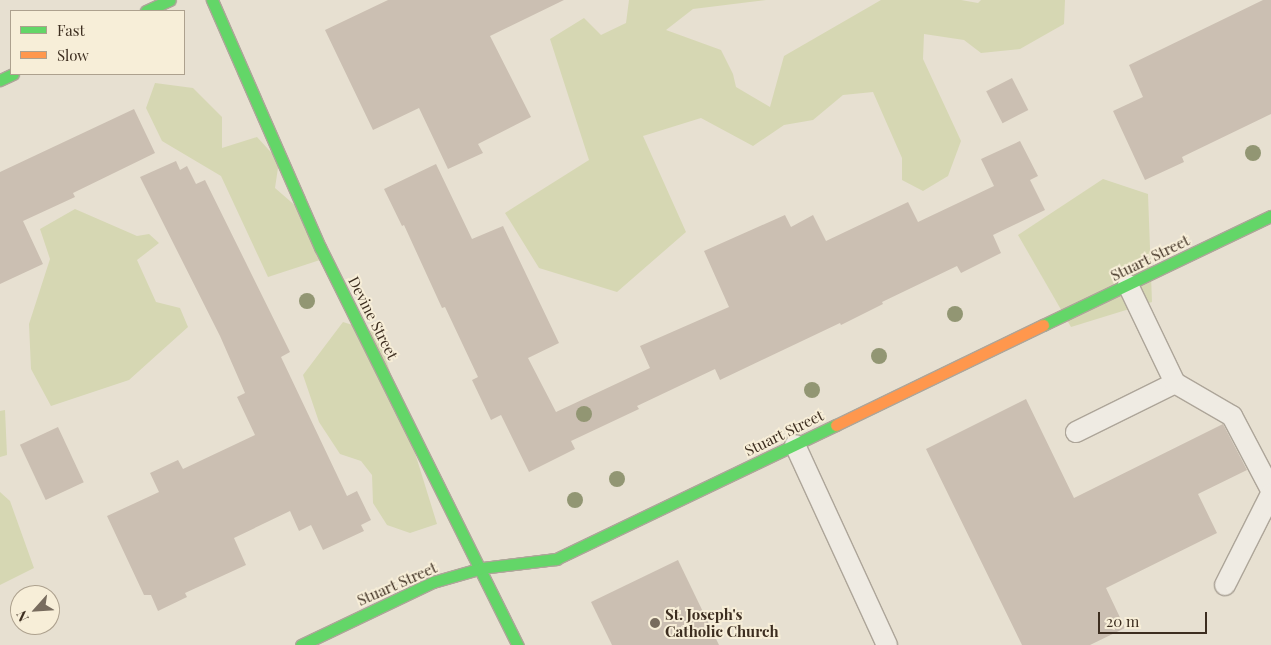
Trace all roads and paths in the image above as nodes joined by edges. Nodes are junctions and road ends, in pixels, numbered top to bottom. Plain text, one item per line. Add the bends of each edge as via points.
1 (170, 0) edge
2 (212, 0) edge
3 (148, 10) edge
4 (1271, 216) edge
5 (1128, 285) junction
6 (1175, 384) junction
7 (1076, 432) dead end
8 (795, 445) junction
9 (1271, 492) edge
10 (482, 568) junction
11 (1225, 585) dead end
12 (301, 645) edge
13 (518, 645) edge
14 (887, 645) edge

1 - 3 street
2 - 10 street, Devine Street via 320,247
4 - 5 street, Stuart Street
5 - 6 lane
5 - 8 street, Stuart Street
6 - 7 lane
6 - 9 lane via 1232,416
8 - 10 street, Stuart Street via 556,559
8 - 14 lane
9 - 11 lane
10 - 12 street, Stuart Street via 433,582
10 - 13 street, Devine Street

